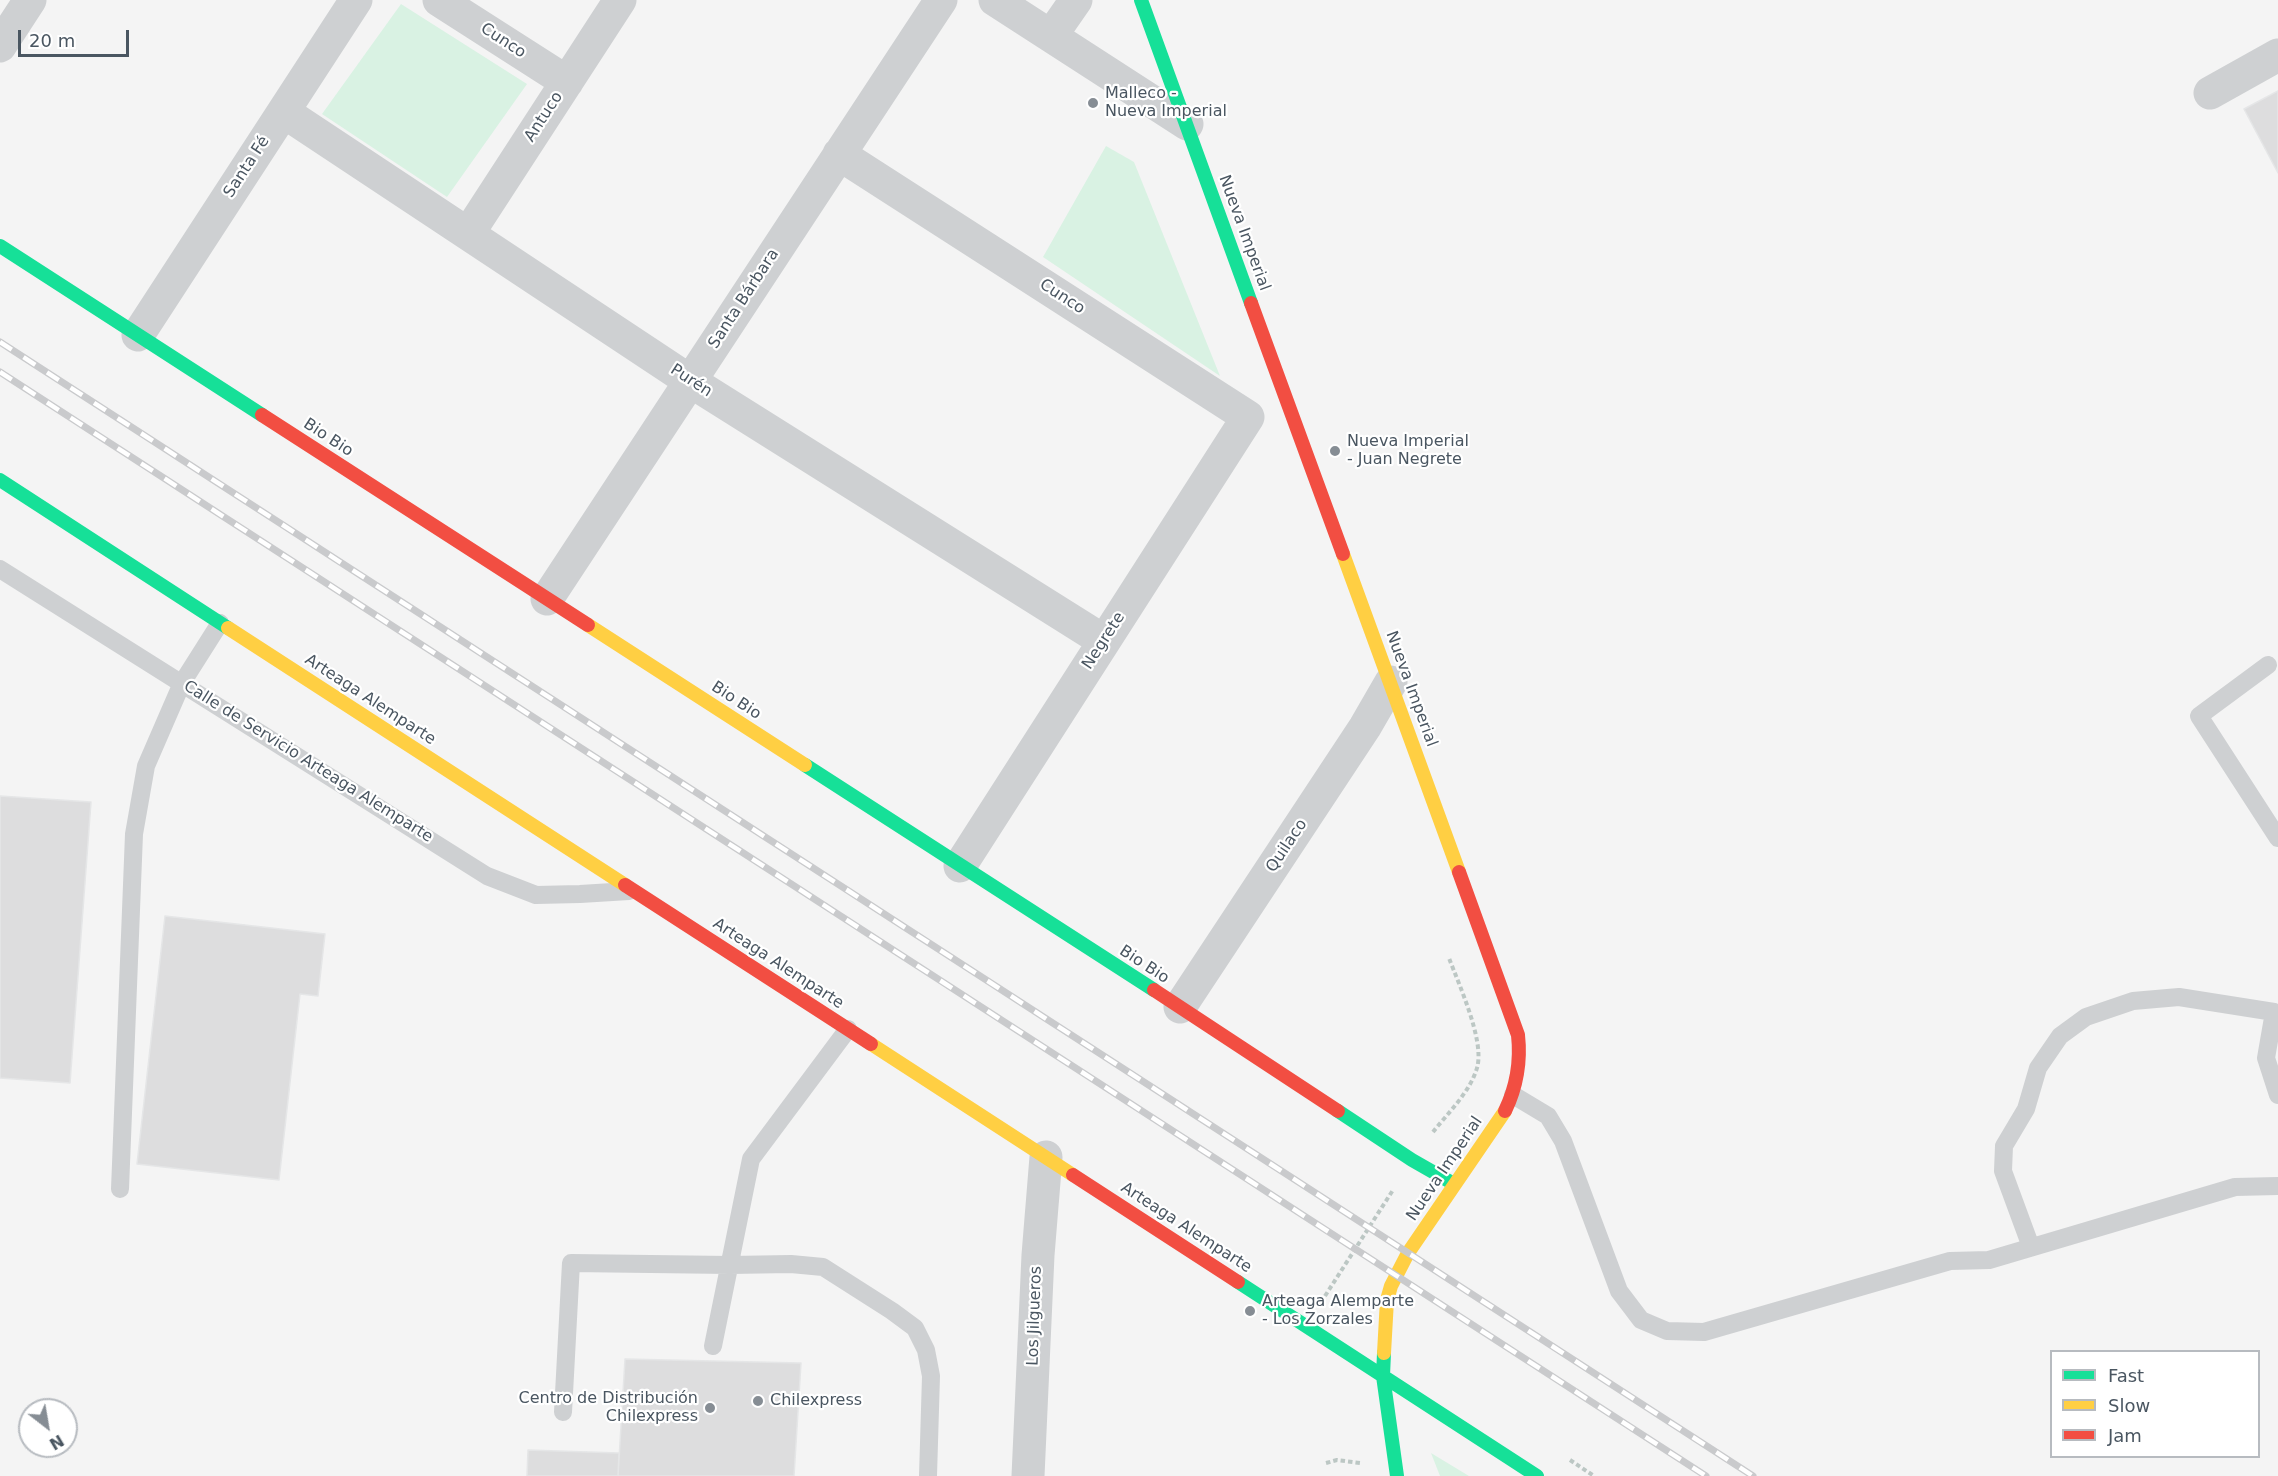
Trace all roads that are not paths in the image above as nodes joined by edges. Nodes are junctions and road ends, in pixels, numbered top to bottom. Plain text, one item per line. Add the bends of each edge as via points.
1 (30, 0) edge
2 (356, 0) edge
3 (439, 0) edge
4 (620, 0) edge
5 (941, 0) edge
6 (995, 0) edge
7 (1076, 0) edge
8 (1148, 2) edge
9 (1051, 36) junction
10 (0, 46) edge
11 (2278, 55) edge
12 (567, 82) junction
13 (2210, 93) dead end
14 (284, 112) junction
15 (1187, 124) junction
16 (839, 154) junction
17 (468, 234) junction
18 (0, 246) edge
19 (138, 335) junction
20 (690, 381) junction
21 (1288, 402) junction
22 (1248, 417) junction
23 (0, 480) edge
24 (0, 569) edge
25 (547, 599) junction
26 (220, 623) junction
27 (1104, 641) junction
28 (2268, 664) dead end
29 (1391, 682) junction
30 (182, 683) junction
31 (2278, 838) edge
32 (960, 866) junction
33 (634, 890) junction
34 (1180, 1007) junction
35 (2276, 1012) edge
36 (848, 1029) junction
37 (1513, 1095) junction
38 (2278, 1095) edge
39 (1046, 1157) junction
40 (1454, 1185) junction
41 (2278, 1186) edge
42 (120, 1189) dead end
43 (2031, 1247) junction
44 (730, 1265) junction
45 (713, 1346) dead end
46 (1383, 1376) junction
47 (563, 1412) dead end
48 (928, 1476) edge
49 (1028, 1476) edge
50 (1397, 1476) edge
51 (1537, 1476) edge

1 - 10 street
2 - 14 street, Santa Fé
3 - 12 street, Cunco
4 - 12 street, Antuco
5 - 16 street, Santa Bárbara
6 - 9 street
7 - 9 street
8 - 15 street, Nueva Imperial
9 - 15 street
11 - 13 street
12 - 17 street, Antuco
14 - 17 street, Purén
14 - 19 street, Santa Fé
15 - 21 street, Nueva Imperial
16 - 20 street, Santa Bárbara
16 - 22 street, Cunco
17 - 20 street, Purén
18 - 19 street, Bio Bio
19 - 25 street, Bio Bio
20 - 25 street, Santa Bárbara
20 - 27 street, Purén
21 - 22 street
21 - 29 street, Nueva Imperial
22 - 27 street, Negrete
23 - 26 street, Arteaga Alemparte
24 - 30 lane, Calle de Servicio Arteaga Alemparte
25 - 32 street, Bio Bio
26 - 30 lane
26 - 33 street, Arteaga Alemparte
27 - 32 street, Negrete
28 - 31 lane via 2199,716
29 - 34 street, Quilaco
29 - 37 street, Nueva Imperial via 1514,1017 1521,1054
30 - 33 lane, Calle de Servicio Arteaga Alemparte via 487,876 536,895
30 - 42 lane via 146,766 134,834
32 - 34 street, Bio Bio
33 - 36 street, Arteaga Alemparte
34 - 40 street, Bio Bio
35 - 38 lane via 2266,1058
35 - 43 lane via 2179,997 2133,1001 2086,1017 2060,1036 2038,1068 2026,1109 2004,1146 2003,1171
36 - 39 street, Arteaga Alemparte
36 - 44 lane via 751,1159
37 - 40 street, Nueva Imperial
37 - 43 lane via 1548,1116 1563,1141 1619,1291 1641,1320 1667,1331 1704,1332 1950,1261 1989,1260
39 - 46 street, Arteaga Alemparte
39 - 49 street, Los Jilgueros
40 - 46 street, Nueva Imperial via 1408,1253 1391,1286
41 - 43 lane via 2235,1187
44 - 45 lane
44 - 47 lane via 571,1263
44 - 48 lane via 823,1267 915,1329 926,1350 931,1376
46 - 50 street, Nueva Imperial
46 - 51 street, Arteaga Alemparte

